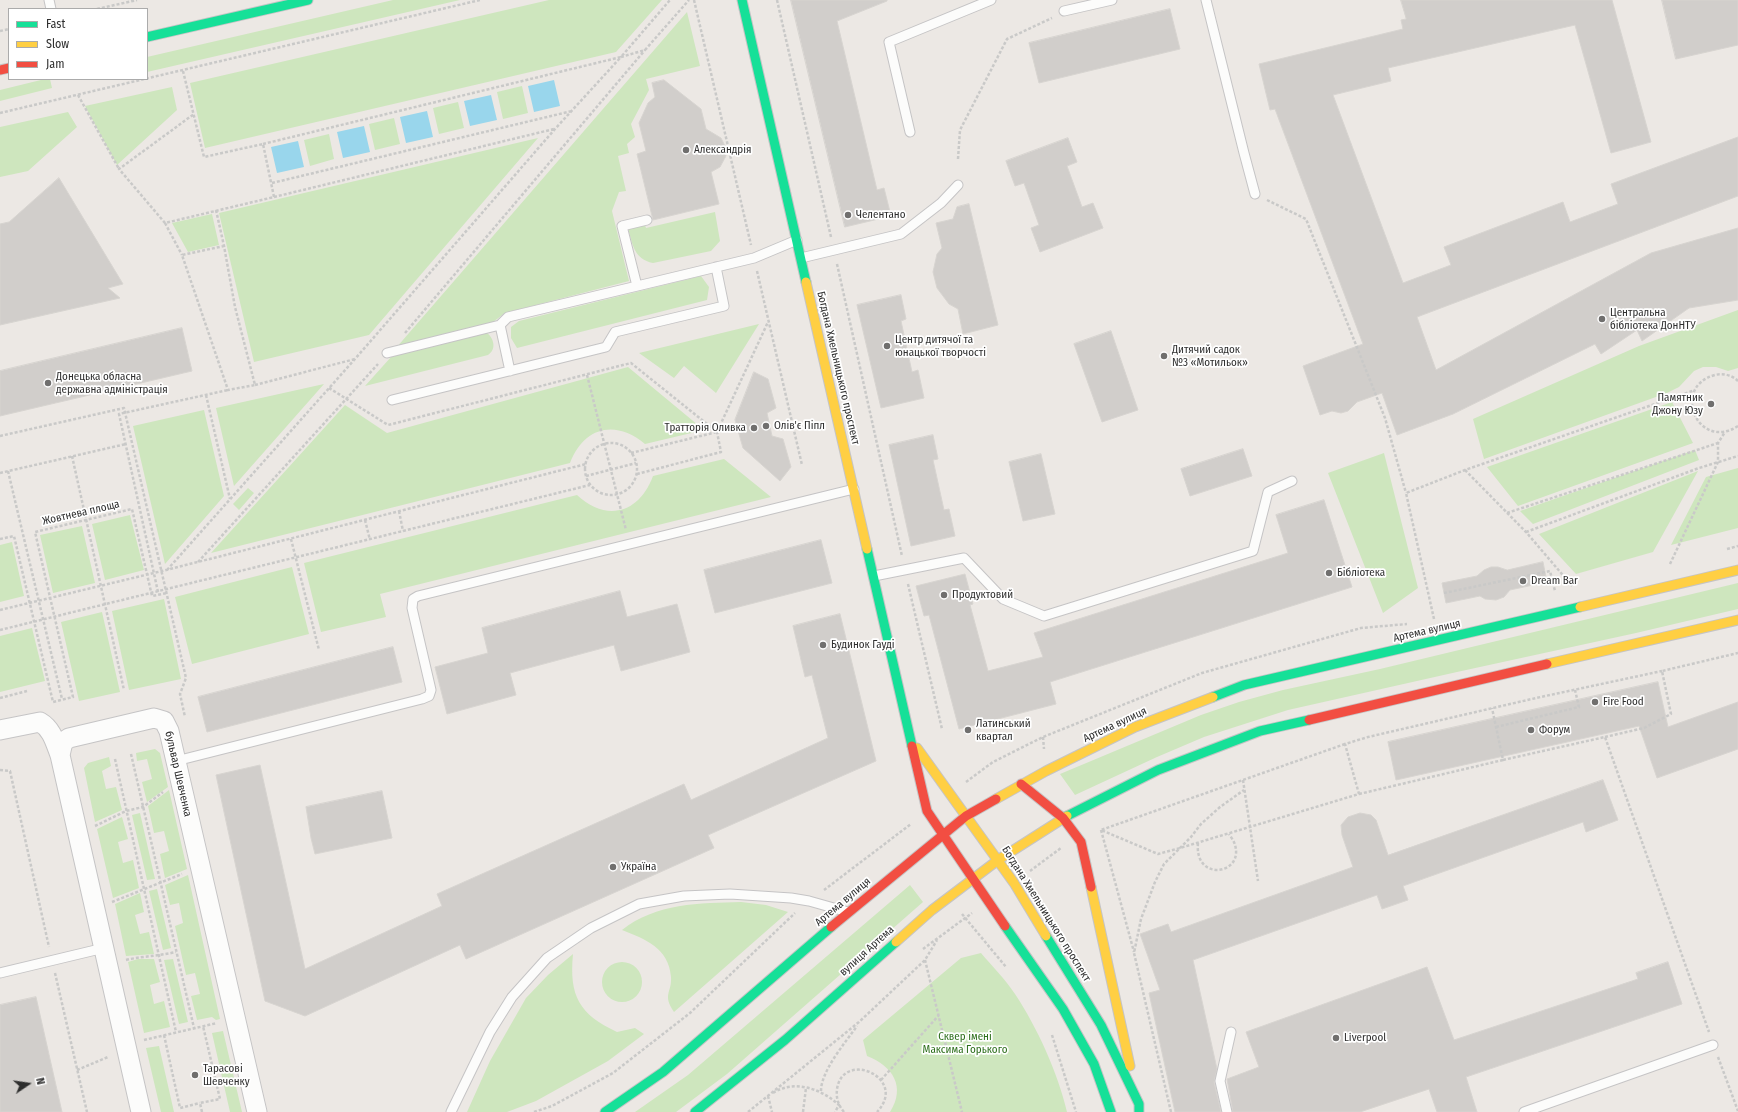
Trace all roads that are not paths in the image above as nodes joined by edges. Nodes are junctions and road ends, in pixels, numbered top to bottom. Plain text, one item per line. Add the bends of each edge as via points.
1 (308, 0) edge
2 (742, 0) edge
3 (991, 0) edge
4 (1112, 0) edge
5 (1208, 0) edge
6 (282, 3) edge
7 (1066, 11) road end
8 (148, 37) edge
9 (910, 132) dead end
10 (958, 184) dead end
11 (1256, 194) road end
12 (647, 220) dead end
13 (797, 240) junction
14 (801, 258) junction
15 (716, 267) junction
16 (637, 286) junction
17 (500, 325) junction
18 (387, 353) road end
19 (510, 371) junction
20 (392, 400) dead end
21 (1292, 481) dead end
22 (854, 489) junction
23 (1738, 570) edge
24 (874, 576) junction
25 (1738, 620) edge
26 (0, 730) edge
27 (911, 740) junction
28 (60, 756) junction
29 (176, 761) junction
30 (1021, 784) junction
31 (966, 816) junction
32 (1063, 818) junction
33 (942, 835) junction
34 (998, 860) junction
35 (972, 879) junction
36 (849, 912) junction
37 (104, 948) junction
38 (0, 973) edge
39 (1231, 1032) dead end
40 (1713, 1045) road end
41 (1552, 1107) edge
42 (1139, 1108) edge
43 (141, 1112) edge
44 (257, 1112) edge
45 (451, 1112) edge
46 (605, 1112) edge
47 (695, 1112) edge
48 (1111, 1112) edge
49 (1227, 1112) edge
50 (1524, 1112) edge

1 - 6 main road
2 - 13 main road, Богдана Хмельницького проспект
3 - 9 lane via 889,42
4 - 7 lane
5 - 11 lane
6 - 8 main road
10 - 14 lane via 941,203 902,234
12 - 16 lane via 622,226
13 - 14 main road, Богдана Хмельницького проспект
13 - 15 lane via 754,258
14 - 22 main road, Богдана Хмельницького проспект
15 - 16 lane
15 - 19 lane via 724,306 615,332 606,347
16 - 17 lane via 508,317
17 - 18 lane
17 - 19 lane
19 - 20 lane
21 - 24 lane via 1268,492 1253,551 1044,616 1003,600 964,558
22 - 24 main road, Богдана Хмельницького проспект
22 - 29 lane via 413,598 412,608 431,690 429,696
23 - 30 main road, Артема вулиця via 1244,685 1135,727
24 - 27 main road, Богдана Хмельницького проспект
25 - 32 main road via 1260,732 1158,770
26 - 28 street via 40,722 51,732
27 - 31 main road, Богдана Хмельницького проспект
27 - 33 main road, Богдана Хмельницького проспект via 927,811
28 - 29 street, бульвар Шевченка via 64,742 69,738 154,718 164,721 167,725
28 - 37 street
29 - 44 street, бульвар Шевченка
30 - 31 main road, Артема вулиця
30 - 32 main road
31 - 33 main road, Артема вулиця
31 - 34 main road, Богдана Хмельницького проспект
32 - 34 main road, вулиця Артема
32 - 42 main road via 1081,842
33 - 35 main road, Богдана Хмельницького проспект
33 - 36 main road, Артема вулиця
34 - 35 main road, вулиця Артема
34 - 42 main road, Богдана Хмельницького проспект via 1101,1025
35 - 47 main road, вулиця Артема via 932,910 785,1040
35 - 48 main road, Богдана Хмельницького проспект via 1063,1009 1094,1064
36 - 45 lane via 809,900 791,898 730,894 684,896 639,904 591,928 547,958 512,997 490,1032
36 - 46 main road, Артема вулиця via 663,1072
37 - 38 lane
37 - 43 street
39 - 49 lane via 1220,1081
40 - 41 lane
41 - 50 lane

